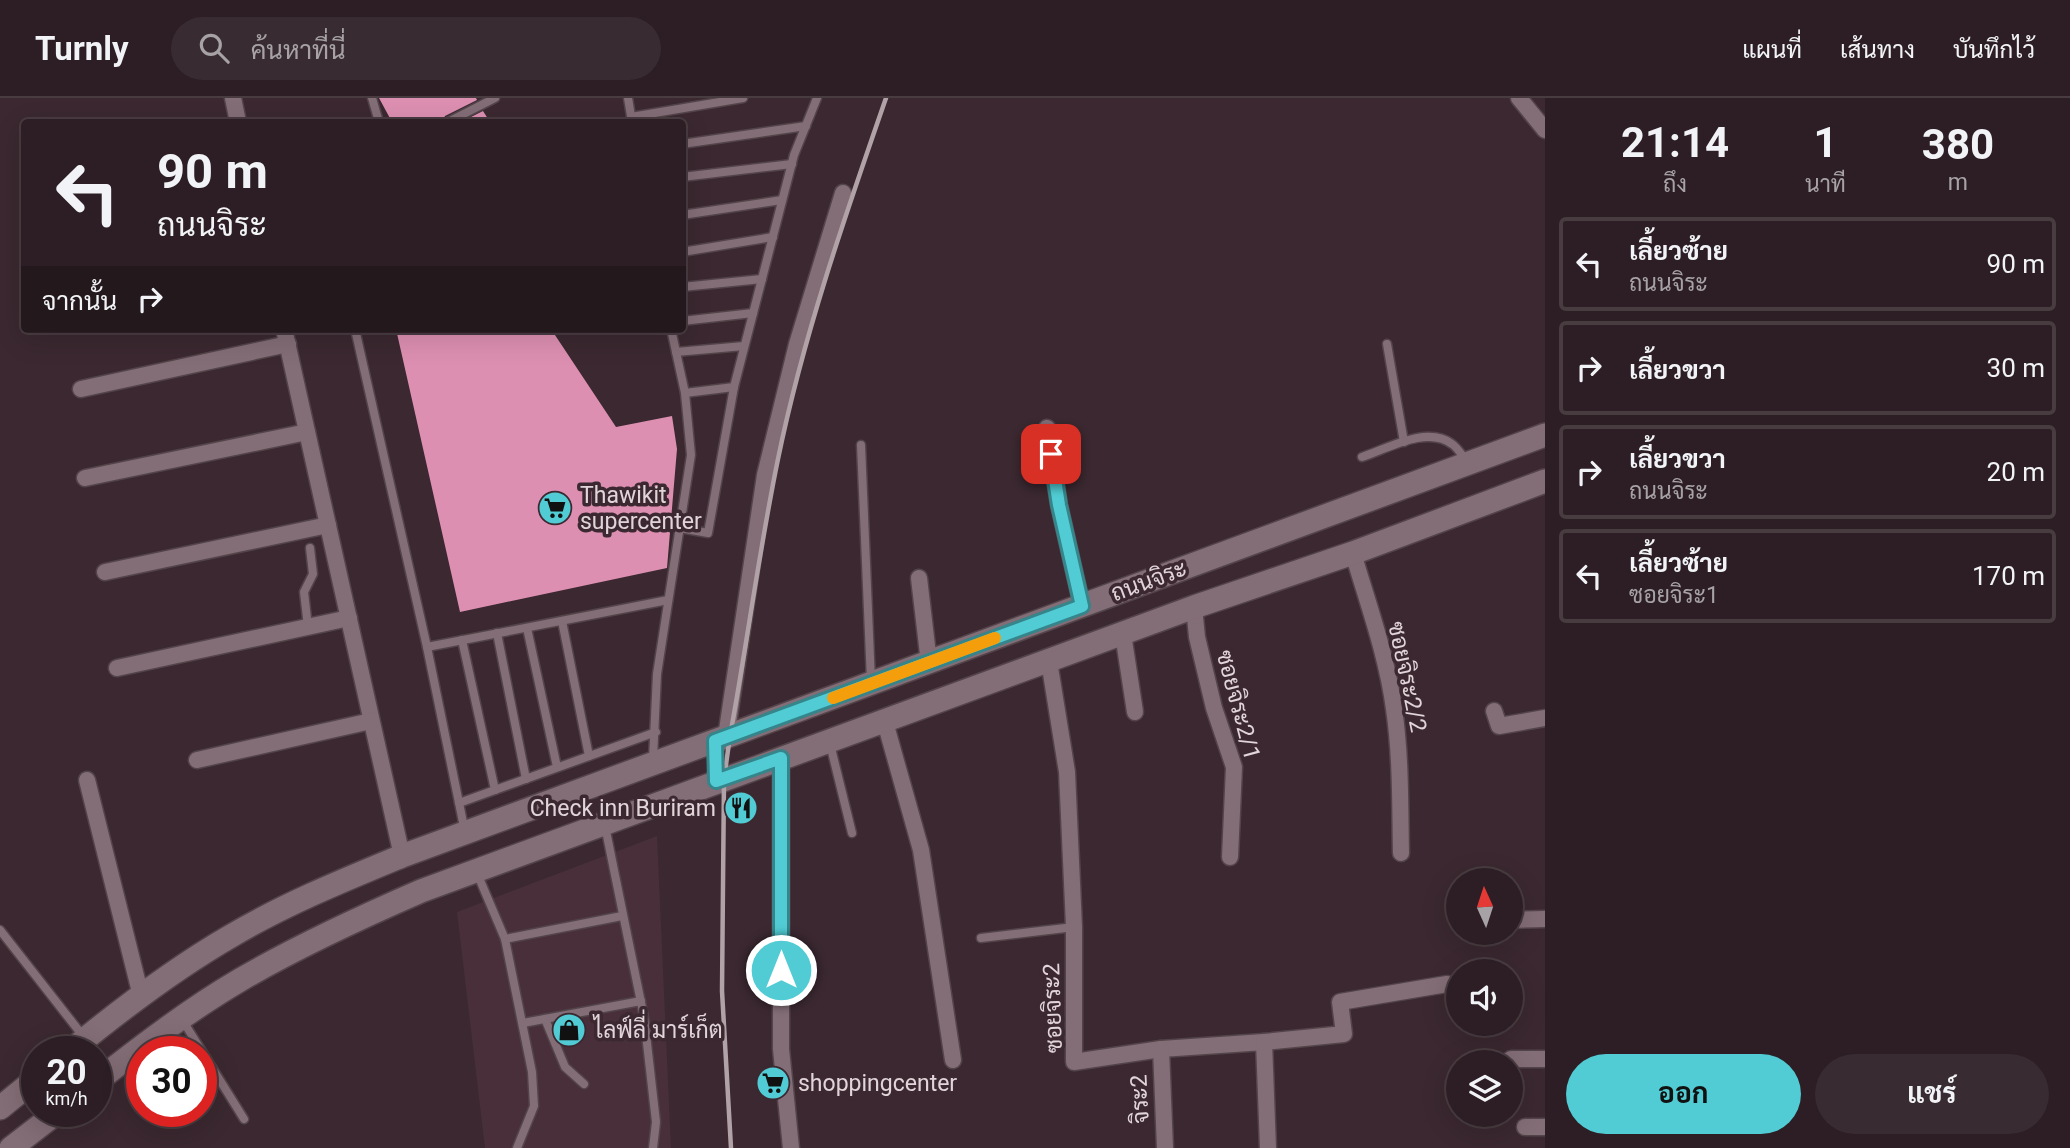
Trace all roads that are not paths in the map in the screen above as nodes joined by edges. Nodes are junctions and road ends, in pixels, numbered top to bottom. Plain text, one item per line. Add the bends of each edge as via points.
1 (233, 98) edge
2 (372, 98) edge
3 (495, 98) edge
4 (628, 98) edge
5 (743, 98) edge
6 (817, 98) edge
7 (1519, 98) edge
8 (237, 119) edge
9 (378, 119) edge
10 (454, 119) edge
11 (632, 119) edge
12 (637, 119) edge
13 (806, 126) junction
14 (1545, 130) edge
15 (686, 143) edge
16 (792, 164) junction
17 (686, 177) edge
18 (843, 193) dead end
19 (782, 200) junction
20 (686, 214) edge
21 (773, 237) junction
22 (686, 251) edge
23 (762, 279) junction
24 (686, 287) edge
25 (753, 313) junction
26 (686, 321) edge
27 (356, 333) edge
28 (672, 333) edge
29 (286, 336) edge
30 (1387, 344) dead end
31 (744, 346) junction
32 (676, 352) junction
33 (734, 387) junction
34 (81, 389) dead end
35 (685, 394) junction
36 (1046, 428) dead end
37 (307, 432) junction
38 (1545, 435) edge
39 (1404, 443) junction
40 (861, 445) dead end
41 (1362, 457) dead end
42 (1469, 463) junction
43 (85, 478) dead end
44 (1545, 481) edge
45 (328, 525) junction
46 (680, 528) junction
47 (310, 548) dead end
48 (1353, 553) junction
49 (105, 572) dead end
50 (919, 578) dead end
51 (668, 600) junction
52 (1082, 606) junction
53 (1194, 607) junction
54 (349, 618) junction
55 (562, 621) junction
56 (308, 627) junction
57 (527, 628) junction
58 (497, 633) junction
59 (1123, 634) junction
60 (462, 640) junction
61 (427, 647) junction
62 (1049, 661) junction
63 (929, 663) junction
64 (117, 668) dead end
65 (871, 684) junction
66 (1494, 711) dead end
67 (1135, 712) dead end
68 (1545, 718) edge
69 (372, 721) junction
70 (885, 722) junction
71 (656, 732) junction
72 (720, 739) junction
73 (830, 741) junction
74 (589, 756) junction
75 (781, 758) junction
76 (197, 760) dead end
77 (652, 762) junction
78 (557, 768) junction
79 (526, 779) junction
80 (87, 780) dead end
81 (716, 781) junction
82 (495, 790) junction
83 (459, 803) junction
84 (604, 823) junction
85 (465, 834) junction
86 (852, 834) dead end
87 (1402, 853) dead end
88 (402, 856) junction
89 (1230, 857) dead end
90 (475, 871) junction
91 (622, 916) junction
92 (1545, 919) edge
93 (1523, 920) edge
94 (1074, 927) junction
95 (0, 930) edge
96 (981, 938) dead end
97 (505, 939) junction
98 (1446, 984) edge
99 (141, 996) junction
100 (641, 1001) junction
101 (181, 1019) junction
102 (545, 1019) junction
103 (523, 1023) junction
104 (71, 1036) edge
105 (89, 1036) edge
106 (1264, 1042) junction
107 (1161, 1049) junction
108 (1523, 1059) edge
109 (1545, 1059) edge
110 (953, 1060) dead end
111 (112, 1070) edge
112 (584, 1084) dead end
113 (21, 1091) edge
114 (0, 1108) edge
115 (244, 1119) dead end
116 (38, 1127) edge
117 (1525, 1127) dead end
118 (1545, 1127) edge
119 (11, 1148) edge
120 (517, 1148) edge
121 (653, 1148) edge
122 (791, 1148) edge
123 (1165, 1148) edge
124 (1268, 1148) edge

1 - 8 street
2 - 9 lane
3 - 10 lane
4 - 11 lane
5 - 12 lane
6 - 13 lane
7 - 14 street
13 - 15 lane
13 - 16 lane
16 - 17 lane
16 - 19 lane
18 - 72 street via 797,344 765,475
19 - 20 lane
19 - 21 lane
21 - 22 lane
21 - 23 lane
23 - 24 lane
23 - 25 lane
25 - 26 lane
25 - 31 lane
27 - 61 lane
28 - 32 lane
29 - 34 street
29 - 37 street
30 - 39 lane
31 - 32 lane
31 - 33 lane
32 - 35 lane
33 - 35 lane
33 - 46 lane via 708,533
35 - 46 lane via 691,455
36 - 52 street
37 - 43 street
37 - 45 street
38 - 42 main road, ถนนจิระ
39 - 41 lane
39 - 42 lane via 1421,437 1440,439 1452,444
40 - 65 lane
42 - 52 main road, ถนนจิระ
44 - 48 main road, ถนนจิระ
45 - 49 street
45 - 54 street
46 - 51 lane
47 - 56 lane via 313,574 304,592
48 - 53 main road, ถนนจิระ
48 - 87 street, ซอยจิระ2/2 via 1394,706
50 - 63 street
51 - 55 lane
51 - 71 lane via 657,674
52 - 63 main road, ถนนจิระ
53 - 59 main road, ถนนจิระ
53 - 89 street, ซอยจิระ2/1 via 1214,708 1234,767
54 - 56 street
54 - 69 street
55 - 57 lane
55 - 74 lane
56 - 64 street
57 - 58 lane
57 - 78 lane
58 - 60 lane
58 - 79 lane
59 - 62 main road, ถนนจิระ
59 - 67 street
60 - 61 lane
60 - 82 lane
61 - 83 lane
62 - 70 main road, ถนนจิระ
62 - 94 street, ซอยจิระ2 via 1067,772
63 - 65 main road, ถนนจิระ
65 - 72 main road, ถนนจิระ
66 - 68 street via 1499,726
69 - 76 street
69 - 88 street
70 - 73 main road, ถนนจิระ
70 - 110 street via 920,850
71 - 74 lane
71 - 77 lane
72 - 77 main road, ถนนจิระ
72 - 81 main road
73 - 75 main road, ถนนจิระ
73 - 86 lane
74 - 78 lane
75 - 81 main road, ถนนจิระ
75 - 122 street via 781,1049
77 - 85 main road, ถนนจิระ
78 - 79 lane
79 - 82 lane
80 - 99 street
81 - 84 main road, ถนนจิระ
82 - 83 lane
83 - 85 lane
84 - 90 main road, ถนนจิระ
84 - 91 lane
85 - 88 main road, ถนนจิระ
88 - 99 main road, ถนนจิระ via 311,894 230,936
90 - 97 lane
90 - 101 main road, ถนนจิระ via 328,932 238,981
91 - 97 lane
91 - 100 lane
92 - 93 street
94 - 96 lane
94 - 107 street, ซอยจิระ2 via 1074,1062
95 - 104 lane
97 - 103 lane
98 - 106 street, ซอยจิระ2 via 1340,1002 1344,1034
99 - 105 main road, ถนนจิระ
100 - 102 lane
100 - 121 lane via 656,1122
101 - 111 main road, ถนนจิระ
101 - 115 lane
102 - 103 lane
102 - 112 lane via 565,1067
103 - 120 lane via 534,1106
106 - 107 street, ซอยจิระ2
106 - 124 street
107 - 123 street, จิระ2
108 - 109 street
113 - 114 main road
116 - 119 main road
117 - 118 street

